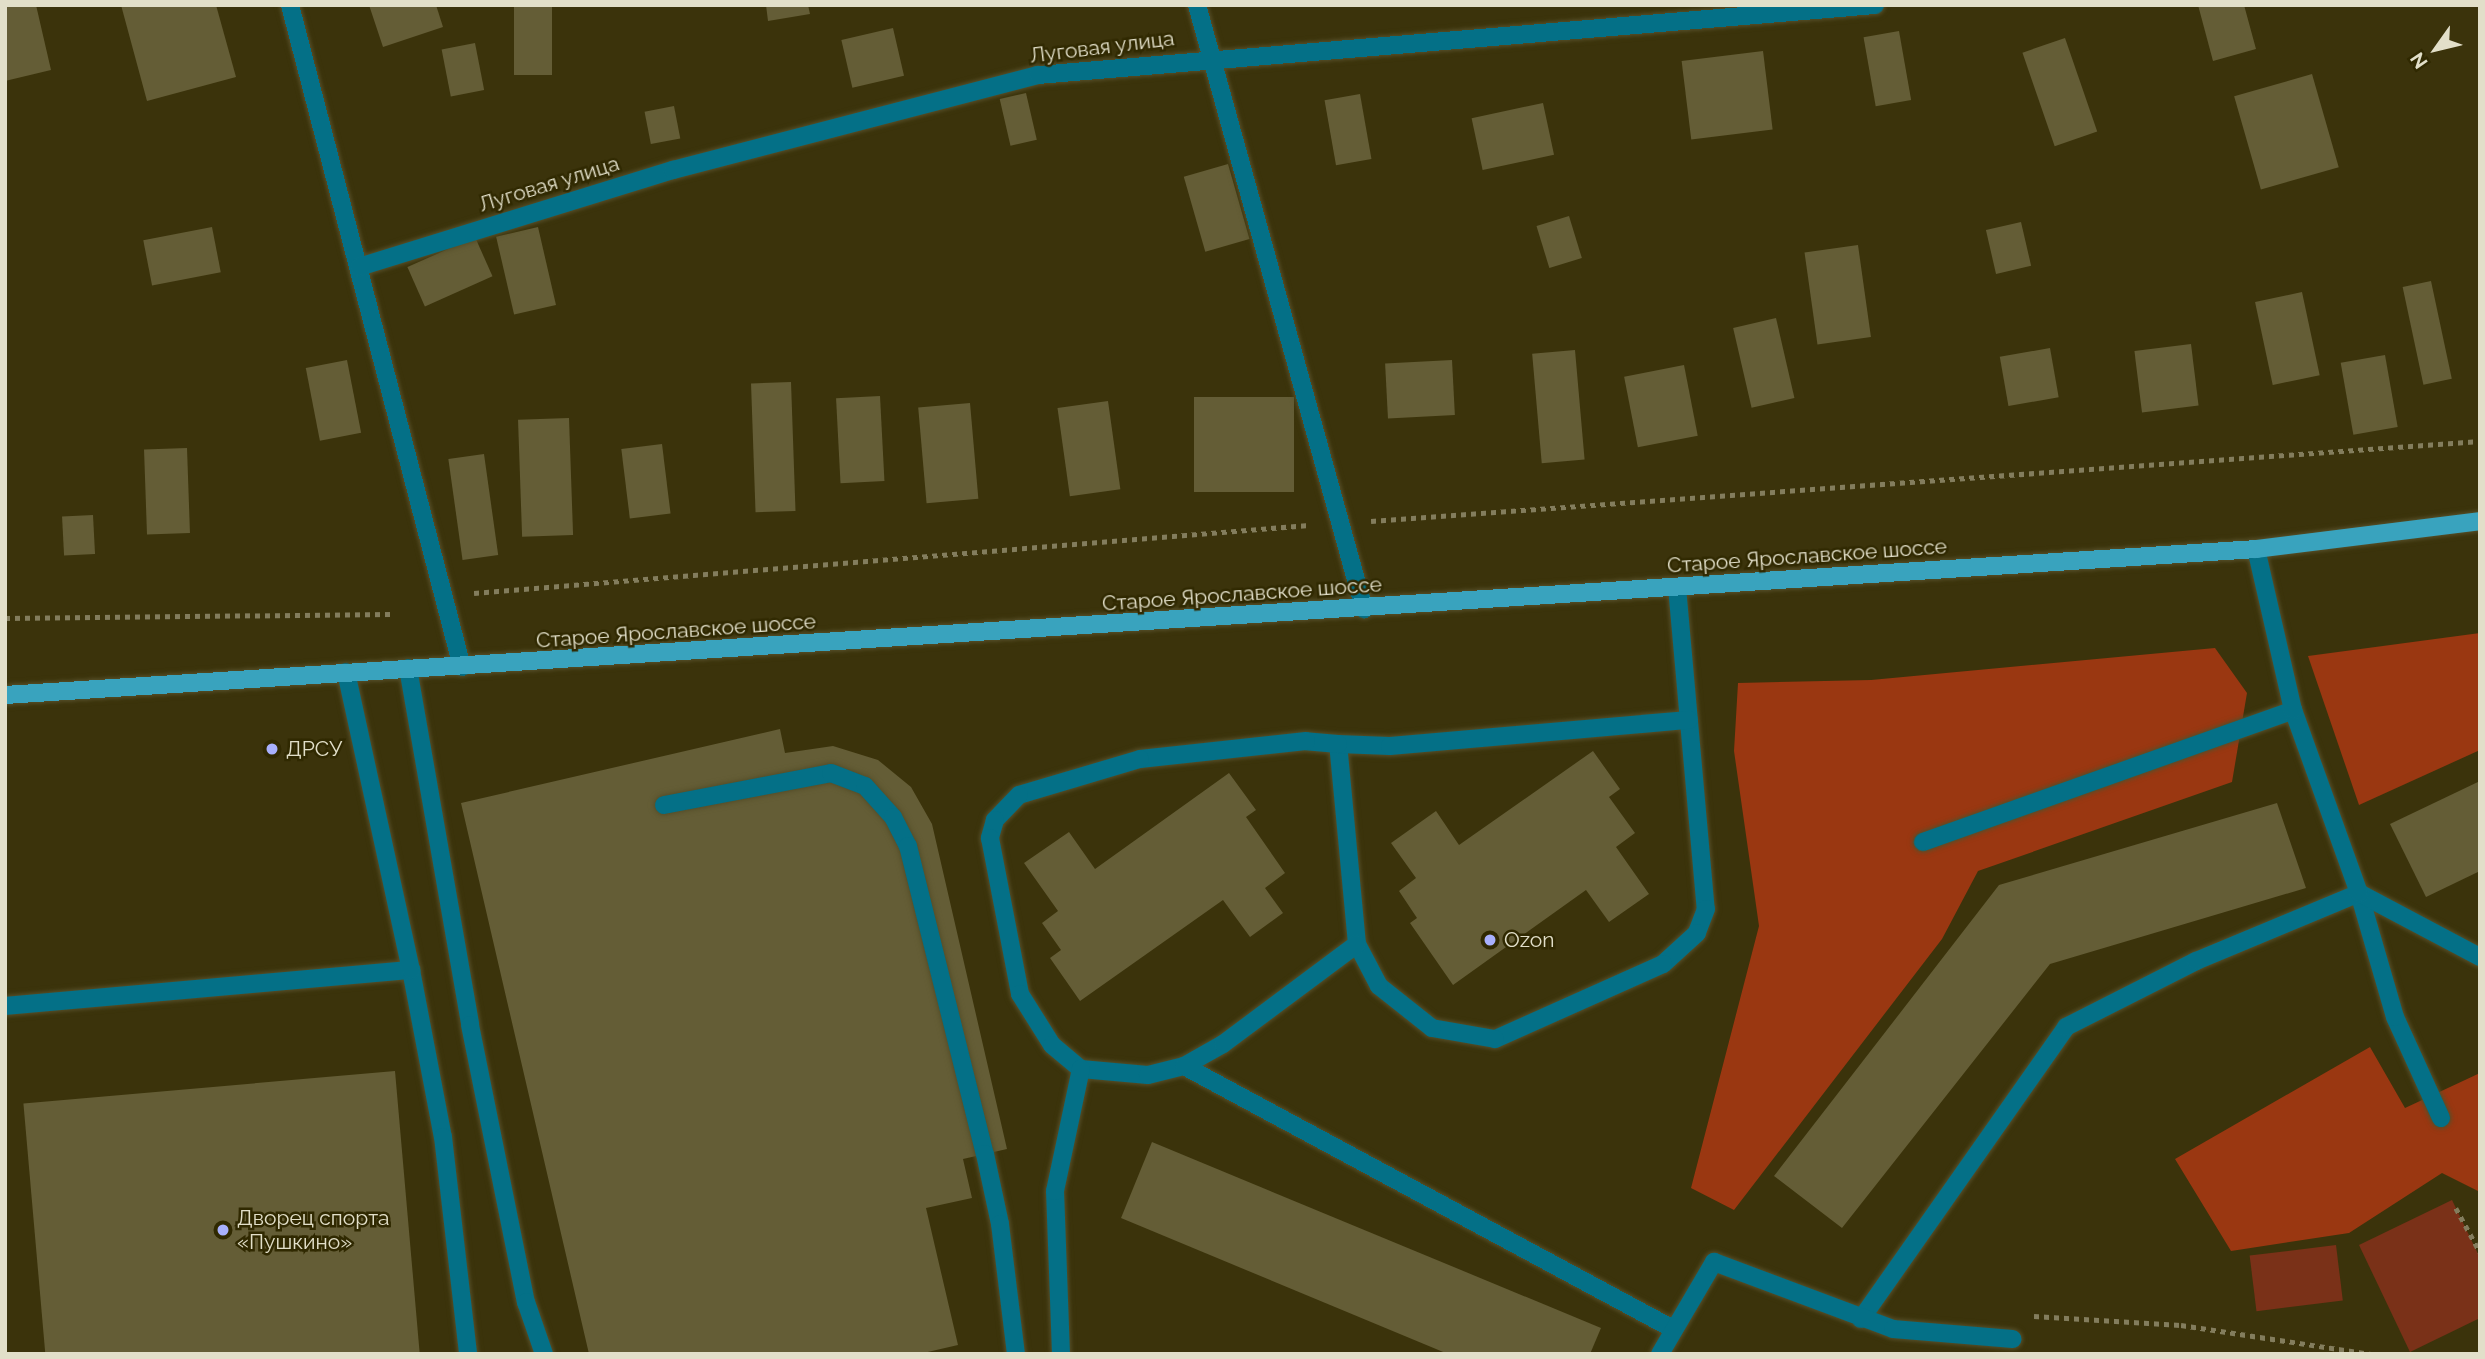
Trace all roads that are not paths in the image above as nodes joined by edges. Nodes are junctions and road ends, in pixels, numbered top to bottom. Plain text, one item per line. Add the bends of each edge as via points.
1 (290, 5) edge
2 (1198, 5) edge
3 (1875, 5) edge
4 (1212, 58) junction
5 (359, 267) junction
6 (2480, 521) edge
7 (2256, 548) junction
8 (1677, 587) junction
9 (1364, 609) junction
10 (462, 667) junction
11 (408, 668) junction
12 (346, 672) junction
13 (5, 695) edge
14 (2293, 710) junction
15 (1689, 720) junction
16 (1338, 744) junction
17 (664, 805) dead end
18 (1923, 842) dead end
19 (2359, 893) junction
20 (1357, 944) junction
21 (2480, 957) edge
22 (411, 970) junction
23 (5, 1006) edge
24 (1184, 1066) junction
25 (1081, 1069) junction
26 (2441, 1118) dead end
27 (1861, 1319) junction
28 (1673, 1329) junction
29 (2013, 1339) dead end
30 (468, 1354) edge
31 (544, 1354) edge
32 (1016, 1354) edge
33 (1061, 1354) edge
34 (1660, 1354) edge

1 - 5 street
2 - 4 street
3 - 4 street, Луговая улица
4 - 5 street, Луговая улица via 1038,75 673,170
4 - 9 street via 1344,523
5 - 10 street
6 - 7 main road, Старое Ярославское шоссе
7 - 8 main road, Старое Ярославское шоссе
7 - 14 street
8 - 9 main road, Старое Ярославское шоссе
8 - 15 street
9 - 10 main road, Старое Ярославское шоссе
10 - 11 main road, Старое Ярославское шоссе
11 - 12 main road, Старое Ярославское шоссе
11 - 31 street via 470,1025 526,1302
12 - 13 main road, Старое Ярославское шоссе
12 - 22 street
14 - 18 street
14 - 19 street
15 - 16 street via 1390,746
15 - 20 street via 1706,909 1685,950 1495,1039 1432,1028 1404,1011 1379,986
16 - 20 street
16 - 25 street via 1306,741 1162,755 1019,795 1004,806 990,838 1020,995 1052,1045
17 - 32 street via 831,773 865,786 893,817 908,846 985,1154 1000,1224
19 - 21 street
19 - 26 street via 2395,1017
19 - 27 street via 2196,961 2066,1027
20 - 24 street via 1223,1044
22 - 23 street
22 - 30 street via 443,1137
24 - 25 street via 1147,1075
24 - 28 street
25 - 33 street via 1055,1191
27 - 28 street via 1714,1262
27 - 29 street via 1893,1329
28 - 34 street

